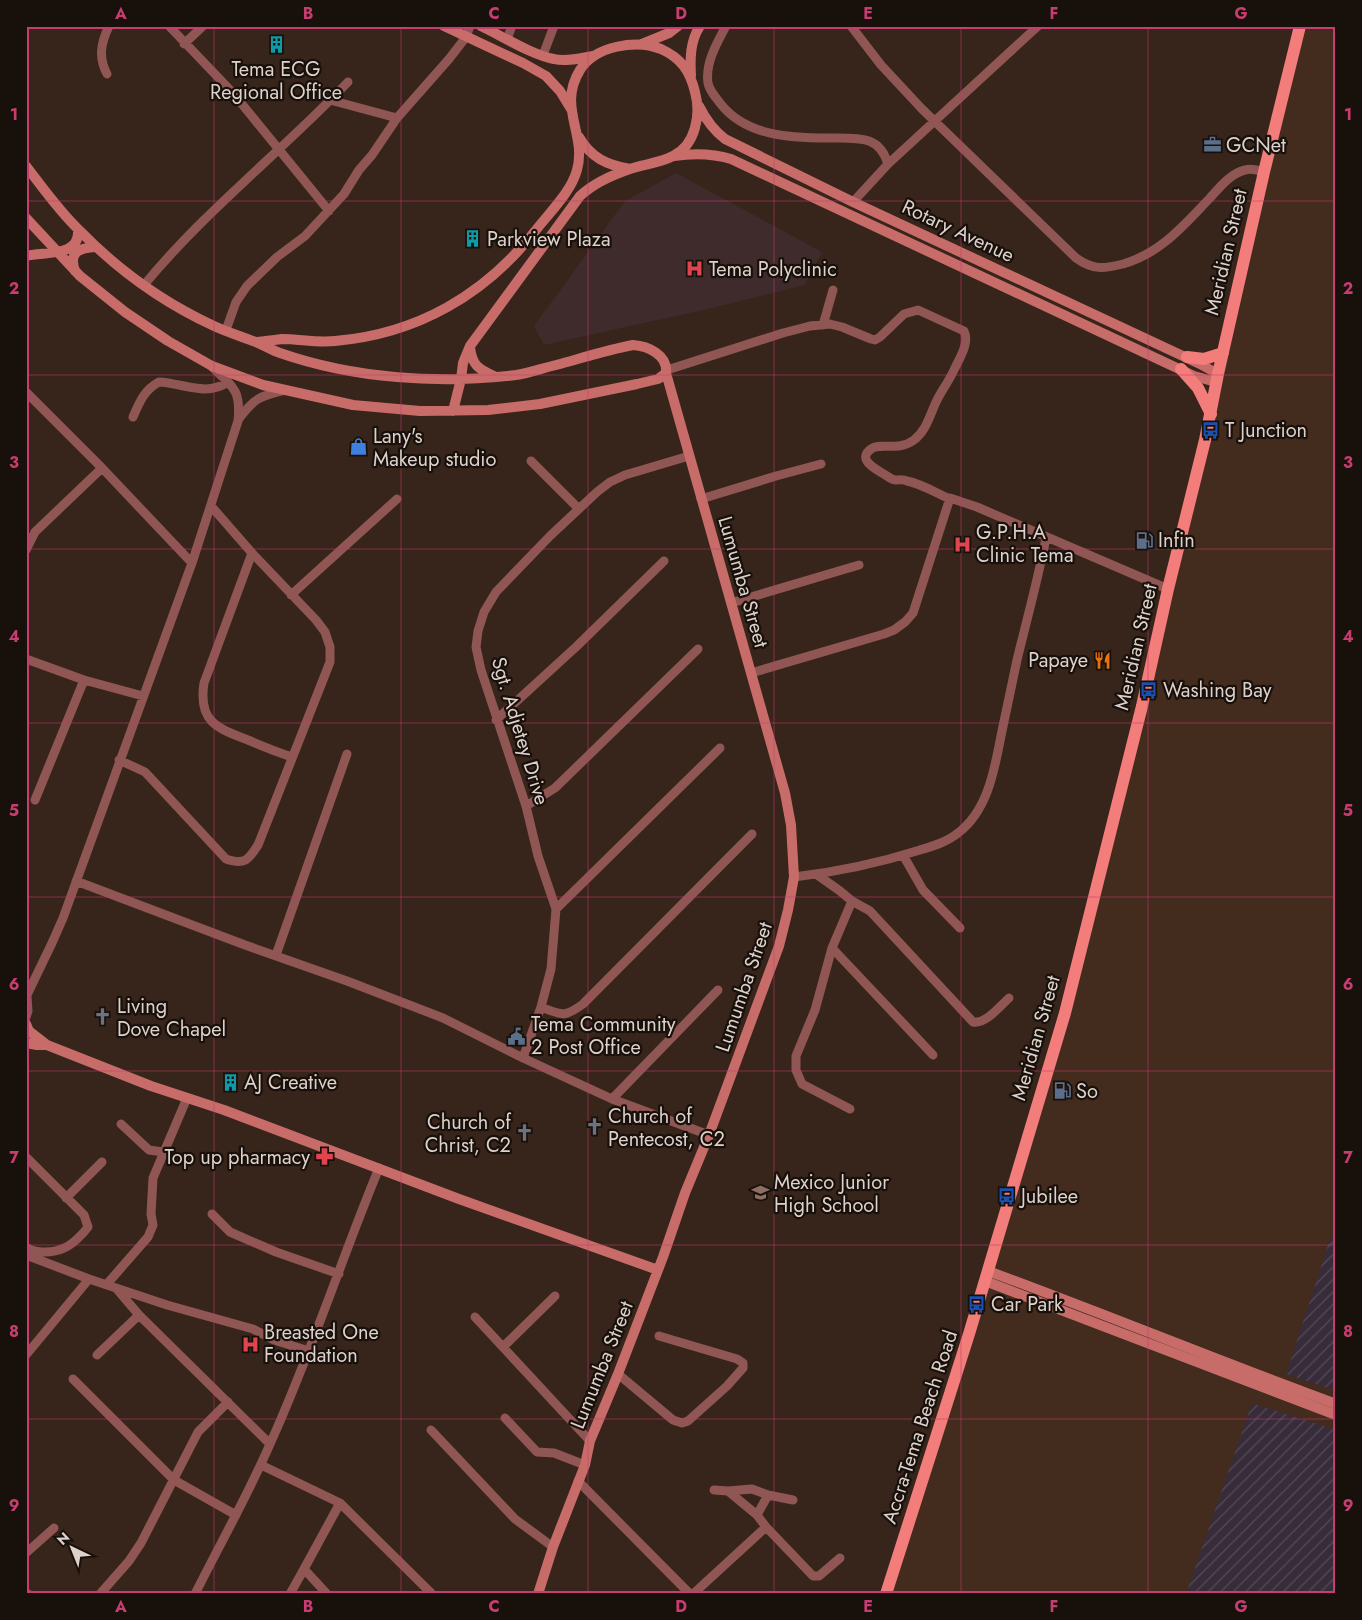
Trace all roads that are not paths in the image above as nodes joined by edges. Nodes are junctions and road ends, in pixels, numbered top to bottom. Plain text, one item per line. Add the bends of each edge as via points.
1 (109, 26) edge
2 (169, 26) edge
3 (203, 26) edge
4 (444, 26) edge
5 (470, 26) edge
6 (481, 26) edge
7 (512, 26) edge
8 (554, 26) edge
9 (678, 26) edge
10 (700, 26) edge
11 (726, 26) edge
12 (851, 26) edge
13 (1038, 26) edge
14 (1300, 26) edge
15 (466, 36) junction
16 (507, 39) junction
17 (184, 44) junction
18 (641, 44) junction
19 (543, 55) junction
20 (593, 56) junction
21 (107, 74) dead end
22 (691, 77) junction
23 (348, 82) dead end
24 (330, 100) junction
25 (698, 103) junction
26 (571, 109) junction
27 (396, 118) junction
28 (935, 122) junction
29 (578, 136) junction
30 (279, 150) junction
31 (674, 156) junction
32 (888, 164) junction
33 (26, 166) edge
34 (631, 169) junction
35 (1264, 172) junction
36 (853, 202) junction
37 (328, 211) junction
38 (26, 218) edge
39 (78, 230) junction
40 (933, 238) junction
41 (96, 247) junction
42 (926, 251) junction
43 (57, 252) junction
44 (26, 256) edge
45 (75, 272) junction
46 (144, 285) junction
47 (833, 290) dead end
48 (823, 325) junction
49 (226, 330) junction
50 (256, 342) junction
51 (470, 346) junction
52 (1223, 353) junction
53 (1184, 363) junction
54 (212, 366) junction
55 (666, 372) junction
56 (495, 377) junction
57 (1217, 378) junction
58 (461, 380) junction
59 (228, 382) junction
60 (285, 390) junction
61 (26, 392) edge
62 (454, 411) junction
63 (1210, 414) junction
64 (133, 417) dead end
65 (238, 421) junction
66 (689, 456) junction
67 (531, 461) dead end
68 (821, 464) dead end
69 (102, 468) junction
70 (397, 498) dead end
71 (701, 499) junction
72 (950, 499) junction
73 (211, 506) junction
74 (579, 509) junction
75 (1046, 538) junction
76 (26, 550) edge
77 (252, 552) junction
78 (664, 561) dead end
79 (192, 563) junction
80 (859, 565) dead end
81 (1168, 589) junction
82 (291, 595) junction
83 (731, 603) junction
84 (698, 649) dead end
85 (26, 659) edge
86 (751, 673) junction
87 (84, 680) junction
88 (143, 696) junction
89 (496, 720) junction
90 (720, 748) dead end
91 (347, 754) dead end
92 (292, 757) junction
93 (119, 760) junction
94 (35, 800) dead end
95 (526, 806) junction
96 (752, 834) dead end
97 (903, 855) junction
98 (816, 874) junction
99 (794, 877) junction
100 (76, 881) junction
101 (852, 900) junction
102 (556, 909) junction
103 (960, 928) dead end
104 (832, 948) junction
105 (276, 955) junction
106 (718, 990) dead end
107 (27, 997) edge
108 (1009, 998) dead end
109 (541, 1007) junction
110 (26, 1018) edge
111 (27, 1034) edge
112 (934, 1056) dead end
113 (523, 1058) junction
114 (187, 1098) junction
115 (612, 1099) junction
116 (850, 1109) dead end
117 (121, 1124) dead end
118 (709, 1136) junction
119 (163, 1152) junction
120 (26, 1156) edge
121 (102, 1162) dead end
122 (379, 1168) junction
123 (66, 1198) junction
124 (212, 1214) dead end
125 (26, 1247) edge
126 (26, 1255) edge
127 (658, 1270) junction
128 (339, 1274) junction
129 (987, 1276) junction
130 (89, 1279) junction
131 (111, 1285) junction
132 (556, 1296) dead end
133 (139, 1315) junction
134 (475, 1317) dead end
135 (659, 1336) dead end
136 (503, 1347) junction
137 (309, 1352) junction
138 (26, 1355) edge
139 (97, 1355) dead end
140 (618, 1374) junction
141 (73, 1379) dead end
142 (228, 1402) junction
143 (1336, 1404) edge
144 (1336, 1415) edge
145 (504, 1418) dead end
146 (431, 1430) dead end
147 (590, 1441) junction
148 (270, 1444) junction
149 (261, 1465) junction
150 (585, 1465) junction
151 (174, 1480) junction
152 (578, 1481) junction
153 (714, 1490) dead end
154 (728, 1491) junction
155 (768, 1495) junction
156 (792, 1500) dead end
157 (340, 1504) junction
158 (236, 1515) junction
159 (757, 1515) junction
160 (766, 1527) junction
161 (54, 1528) dead end
162 (553, 1547) junction
163 (26, 1553) edge
164 (840, 1558) dead end
165 (304, 1569) junction
166 (428, 1593) edge
167 (100, 1594) edge
168 (195, 1594) edge
169 (290, 1594) edge
170 (327, 1594) edge
171 (538, 1594) edge
172 (692, 1594) edge
173 (886, 1594) edge

1 - 21 street via 100,52
2 - 17 street
3 - 17 street
4 - 15 main road
5 - 15 street
6 - 16 main road
7 - 16 street
8 - 19 street
9 - 18 main road
10 - 22 main road via 690,54
11 - 32 street via 711,60 708,85 733,118 766,133 783,136 868,140 881,149
12 - 28 street via 881,65
13 - 28 street
14 - 35 main road, Meridian Street
15 - 26 main road via 546,76
15 - 27 street
16 - 19 main road
17 - 30 street via 233,93
18 - 20 main road
18 - 22 main road via 668,52 682,63
19 - 20 main road via 562,60
20 - 26 main road via 574,81
22 - 25 main road
23 - 24 street
24 - 27 street
24 - 30 street
25 - 31 main road via 695,130
25 - 36 main road, Rotary Avenue via 705,119 725,139
26 - 29 main road
27 - 37 street via 344,194
28 - 32 street
28 - 35 street via 1076,258 1098,268 1148,255 1166,242 1236,174 1246,169
29 - 34 main road via 585,147 603,162
29 - 50 main road via 578,168 569,187 512,258 465,297 424,319 379,334 332,342 282,339
30 - 37 street
30 - 46 street via 166,258
31 - 34 main road
31 - 42 main road, Rotary Avenue via 716,154 730,159
32 - 36 street
33 - 39 main road
34 - 51 main road via 601,181 580,196
35 - 52 main road, Meridian Street
36 - 40 main road, Rotary Avenue
37 - 49 street via 306,236 277,257 247,286 236,302
38 - 43 main road
39 - 41 main road
39 - 43 main road via 73,245
40 - 42 main road
40 - 53 main road, Rotary Avenue
41 - 45 main road via 80,249 76,253 73,257
41 - 46 main road
42 - 53 main road, Rotary Avenue
43 - 44 main road
43 - 45 main road
45 - 54 main road via 132,317
46 - 49 main road via 194,316
47 - 48 street
48 - 55 street via 783,333
48 - 72 street via 842,327 875,340 904,314 918,310 964,331 966,343 924,429 906,446 876,446 866,455 869,464 894,480 907,480
49 - 50 main road
50 - 58 main road via 278,353 339,368
51 - 56 main road via 475,364
51 - 58 main road
52 - 53 main road
52 - 57 main road, Meridian Street
53 - 57 main road, Rotary Avenue
53 - 63 main road
54 - 59 street
54 - 60 main road
55 - 56 main road via 656,352 642,345 633,345
55 - 62 main road via 658,379 540,404
55 - 66 main road, Lumumba Street
56 - 58 main road
57 - 63 main road, Meridian Street
58 - 62 main road
59 - 64 street via 207,390 159,382 148,389
59 - 65 street via 238,398
60 - 62 main road via 353,405
60 - 65 street via 256,399
61 - 69 street
63 - 81 main road, Meridian Street
65 - 73 street
66 - 71 main road, Lumumba Street
66 - 74 street, Sgt. Adjetey Drive via 625,475 596,492
67 - 74 street
68 - 71 street
69 - 76 street via 35,532
69 - 79 street
70 - 82 street
71 - 83 main road, Lumumba Street
72 - 75 street
72 - 86 street via 913,613 905,622 884,634
73 - 77 street
73 - 79 street
74 - 89 street, Sgt. Adjetey Drive via 496,592 484,612 476,647
75 - 81 street
75 - 97 street via 993,774 979,809 957,834
77 - 82 street
77 - 92 street via 204,682 202,696 207,715 216,727
78 - 89 street
79 - 88 street
80 - 83 street
81 - 129 main road, Meridian Street via 1065,1013
82 - 92 street via 325,632 330,647 330,662
83 - 86 main road, Lumumba Street
84 - 95 street via 555,788
85 - 87 street
86 - 99 main road, Lumumba Street via 785,793 792,833
87 - 88 street
87 - 94 street
88 - 93 street
89 - 95 street, Sgt. Adjetey Drive
90 - 102 street
91 - 105 street
92 - 93 street via 258,845 250,857 236,862 226,859 144,772
93 - 100 street
95 - 102 street, Sgt. Adjetey Drive
96 - 109 street via 583,1004 562,1015
97 - 98 street
97 - 103 street via 923,890
98 - 99 street
98 - 101 street
99 - 118 main road, Lumumba Street via 779,946
100 - 105 street
100 - 107 street
101 - 104 street
101 - 108 street via 870,911 973,1022 985,1020
102 - 109 street, Sgt. Adjetey Drive via 551,969
104 - 112 street
104 - 116 street via 815,1010 796,1056 796,1070 802,1084
105 - 113 street via 443,1018
106 - 115 street
107 - 110 street
109 - 113 street, Sgt. Adjetey Drive
111 - 114 main road via 46,1045
113 - 115 street
114 - 119 street
114 - 122 main road
115 - 118 street
117 - 119 street via 149,1150
118 - 127 main road, Lumumba Street
119 - 131 street via 153,1178 151,1214 154,1225
120 - 123 street
121 - 123 street
122 - 127 main road
122 - 128 street
123 - 125 street via 84,1215 86,1230 65,1248 39,1252
124 - 128 street via 230,1232
126 - 130 street
127 - 140 main road, Lumumba Street
128 - 137 street
129 - 143 main road via 1093,1310
129 - 144 main road
129 - 173 main road, Accra-Tema Beach Road
130 - 131 street
130 - 138 street
131 - 133 street
131 - 137 street via 252,1329
132 - 136 street
133 - 139 street
133 - 142 street
134 - 136 street
135 - 140 street via 737,1359 743,1363 743,1368 727,1386 682,1423 673,1420
136 - 147 street
137 - 148 street
140 - 147 main road, Lumumba Street
141 - 151 street
142 - 148 street
142 - 151 street via 198,1432
145 - 150 street via 538,1452 554,1453
146 - 162 street via 515,1519
147 - 150 main road, Lumumba Street
148 - 149 street
149 - 157 street
149 - 158 street
150 - 152 main road, Lumumba Street
151 - 158 street
151 - 167 street via 141,1543
152 - 162 main road, Lumumba Street
152 - 172 street
153 - 154 street
154 - 155 street via 752,1489
154 - 159 street
155 - 156 street
155 - 159 street
157 - 165 street
157 - 166 street
158 - 168 street
159 - 160 street
160 - 164 street via 813,1576 819,1576
160 - 172 street
161 - 163 street
162 - 171 main road, Lumumba Street
165 - 169 street
165 - 170 street

